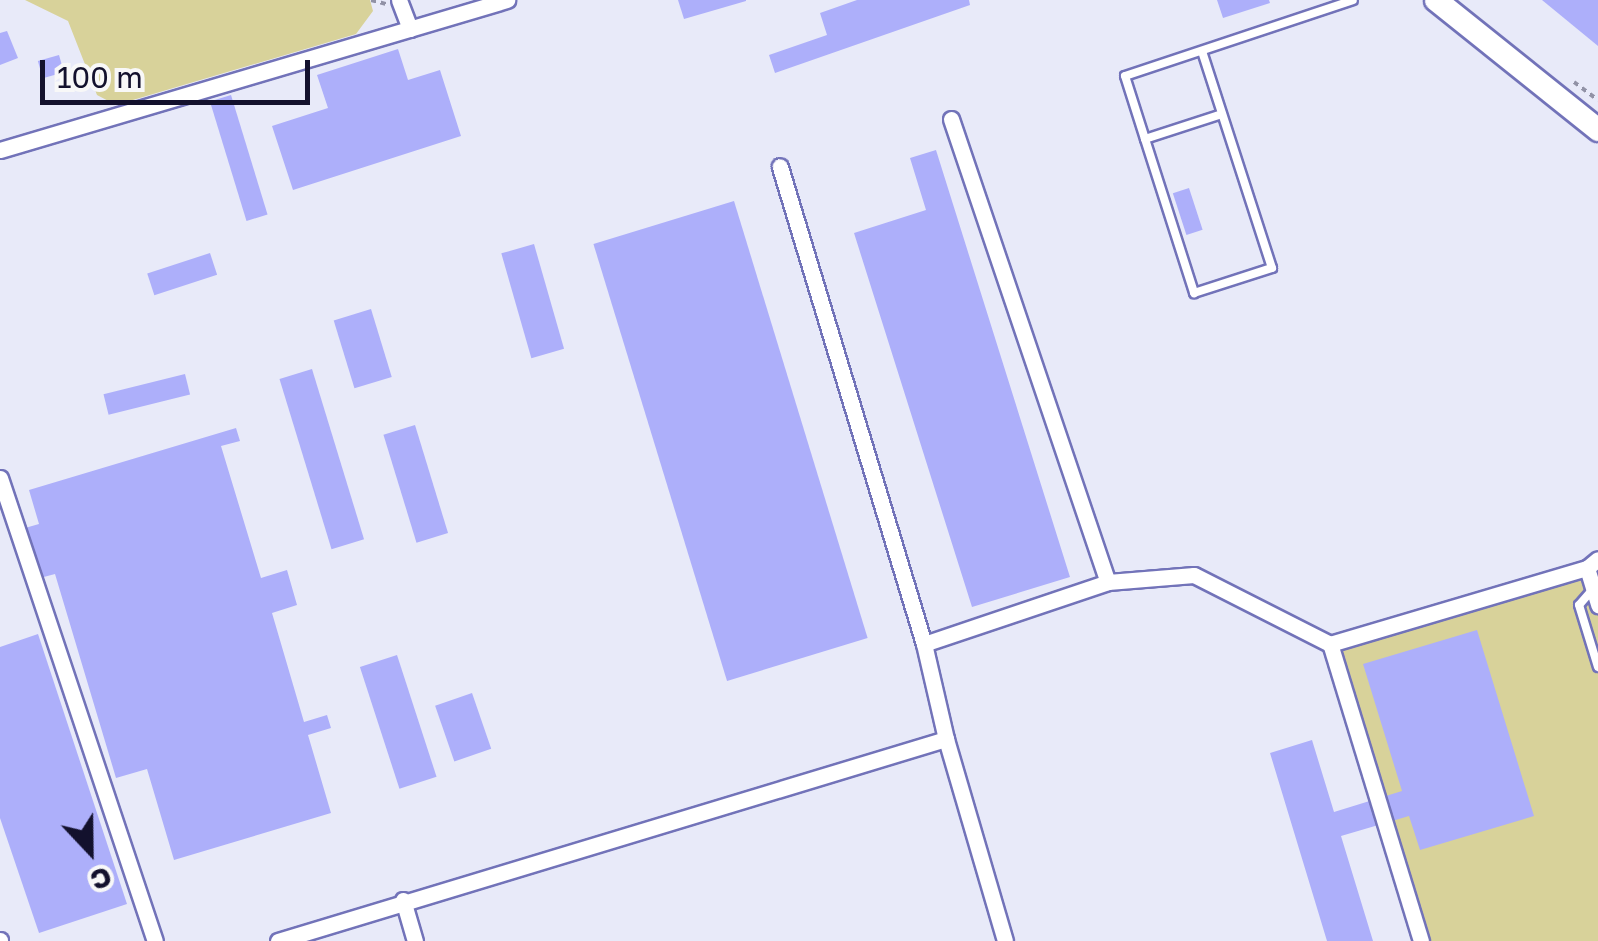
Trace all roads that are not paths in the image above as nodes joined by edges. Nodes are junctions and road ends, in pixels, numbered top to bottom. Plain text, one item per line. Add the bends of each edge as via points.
1 (400, 0) edge
2 (506, 0) edge
3 (1354, 0) edge
4 (1436, 0) edge
5 (410, 29) junction
6 (1202, 51) junction
7 (1222, 114) junction
8 (951, 119) dead end
9 (1598, 130) edge
10 (1145, 138) junction
11 (0, 150) edge
12 (780, 166) dead end
13 (0, 478) edge
14 (1592, 564) edge
15 (1108, 582) junction
16 (1593, 589) junction
17 (1598, 606) edge
18 (924, 644) junction
19 (1330, 644) junction
20 (1598, 666) edge
21 (946, 738) junction
22 (402, 900) junction
23 (155, 941) edge
24 (278, 941) edge
25 (416, 941) edge
26 (1005, 941) edge
27 (1421, 941) edge

1 - 5 street
2 - 5 street
3 - 6 lane
4 - 9 main road
5 - 11 street
6 - 7 lane
6 - 10 lane via 1125,76
7 - 10 lane
7 - 10 lane via 1272,268 1194,293
8 - 15 street
12 - 18 street
13 - 23 street
14 - 16 street
14 - 19 street
15 - 18 street
15 - 19 street via 1194,574
16 - 17 street
16 - 20 lane via 1579,605
18 - 21 street
19 - 27 street
21 - 22 street
21 - 26 street
22 - 24 street
22 - 25 street

